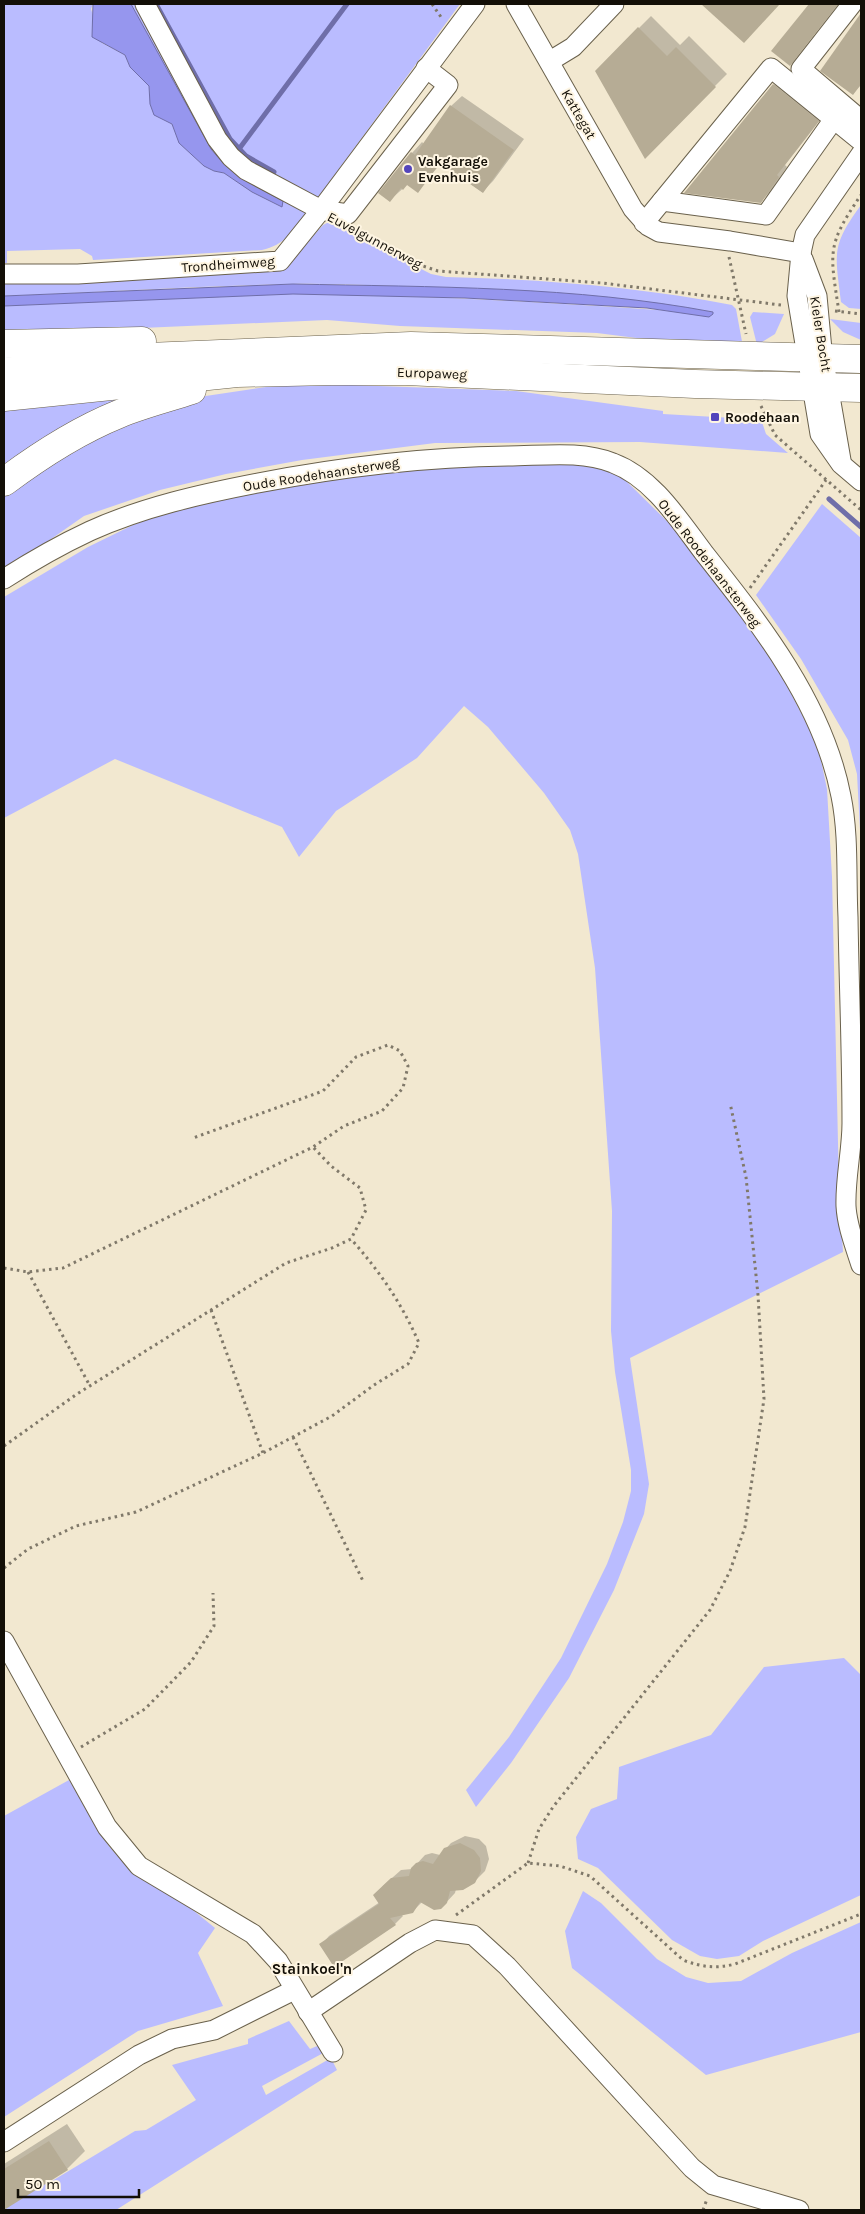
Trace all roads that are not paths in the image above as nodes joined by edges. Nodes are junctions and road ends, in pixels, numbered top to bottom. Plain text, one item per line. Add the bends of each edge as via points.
1 (145, 4) edge
2 (475, 4) edge
3 (516, 4) edge
4 (614, 4) edge
5 (852, 4) edge
6 (550, 61) junction
7 (426, 68) junction
8 (858, 110) edge
9 (834, 119) junction
10 (861, 141) edge
11 (861, 154) edge
12 (662, 201) junction
13 (321, 210) junction
14 (644, 223) junction
15 (800, 253) junction
16 (4, 274) edge
17 (4, 344) edge
18 (288, 350) junction
19 (815, 359) junction
20 (861, 359) edge
21 (4, 372) edge
22 (237, 373) junction
23 (820, 388) junction
24 (861, 388) edge
25 (4, 397) edge
26 (861, 481) edge
27 (4, 482) edge
28 (4, 579) edge
29 (861, 1265) edge
30 (4, 1641) edge
31 (294, 1990) junction
32 (308, 2012) junction
33 (333, 2052) dead end
34 (4, 2142) edge
35 (799, 2210) edge

1 - 13 street, Euvelgunnerweg via 224,149 246,170
2 - 7 street, Trondheimweg
3 - 6 street, Kattegat
4 - 6 street via 573,47
5 - 8 street via 801,69
6 - 14 street, Kattegat
7 - 13 street, Trondheimweg
7 - 13 street, Euvelgunnerweg via 448,85 348,214
9 - 10 street
9 - 12 street via 766,214
9 - 12 street via 771,68
11 - 15 street, Kieler Bocht via 809,227
12 - 14 street
13 - 16 street, Trondheimweg via 280,261 78,274
14 - 15 street via 659,232
15 - 19 street, Kieler Bocht via 797,296
17 - 18 highway via 184,340
18 - 19 highway, Europaweg via 509,347
18 - 21 highway, Europaweg via 148,357
19 - 20 highway, Europaweg
19 - 23 street, Kieler Bocht
22 - 23 highway, Europaweg via 406,371
22 - 25 highway, Europaweg
22 - 27 highway via 97,424 53,447
23 - 24 highway, Europaweg
23 - 26 street, Kieler Bocht via 820,434 841,464
28 - 29 street, Oude Roodehaansterweg via 65,543 120,519 241,486 315,472 475,456 583,456 614,463 648,486 669,507 741,600 784,662 829,750 845,826 852,1110 846,1207
30 - 31 street via 107,1827 139,1866 253,1934 278,1961
31 - 32 street
31 - 34 street via 214,2030 172,2038 139,2055
32 - 33 street
32 - 35 street via 410,1943 435,1930 473,1936 507,1966 692,2168 713,2185

